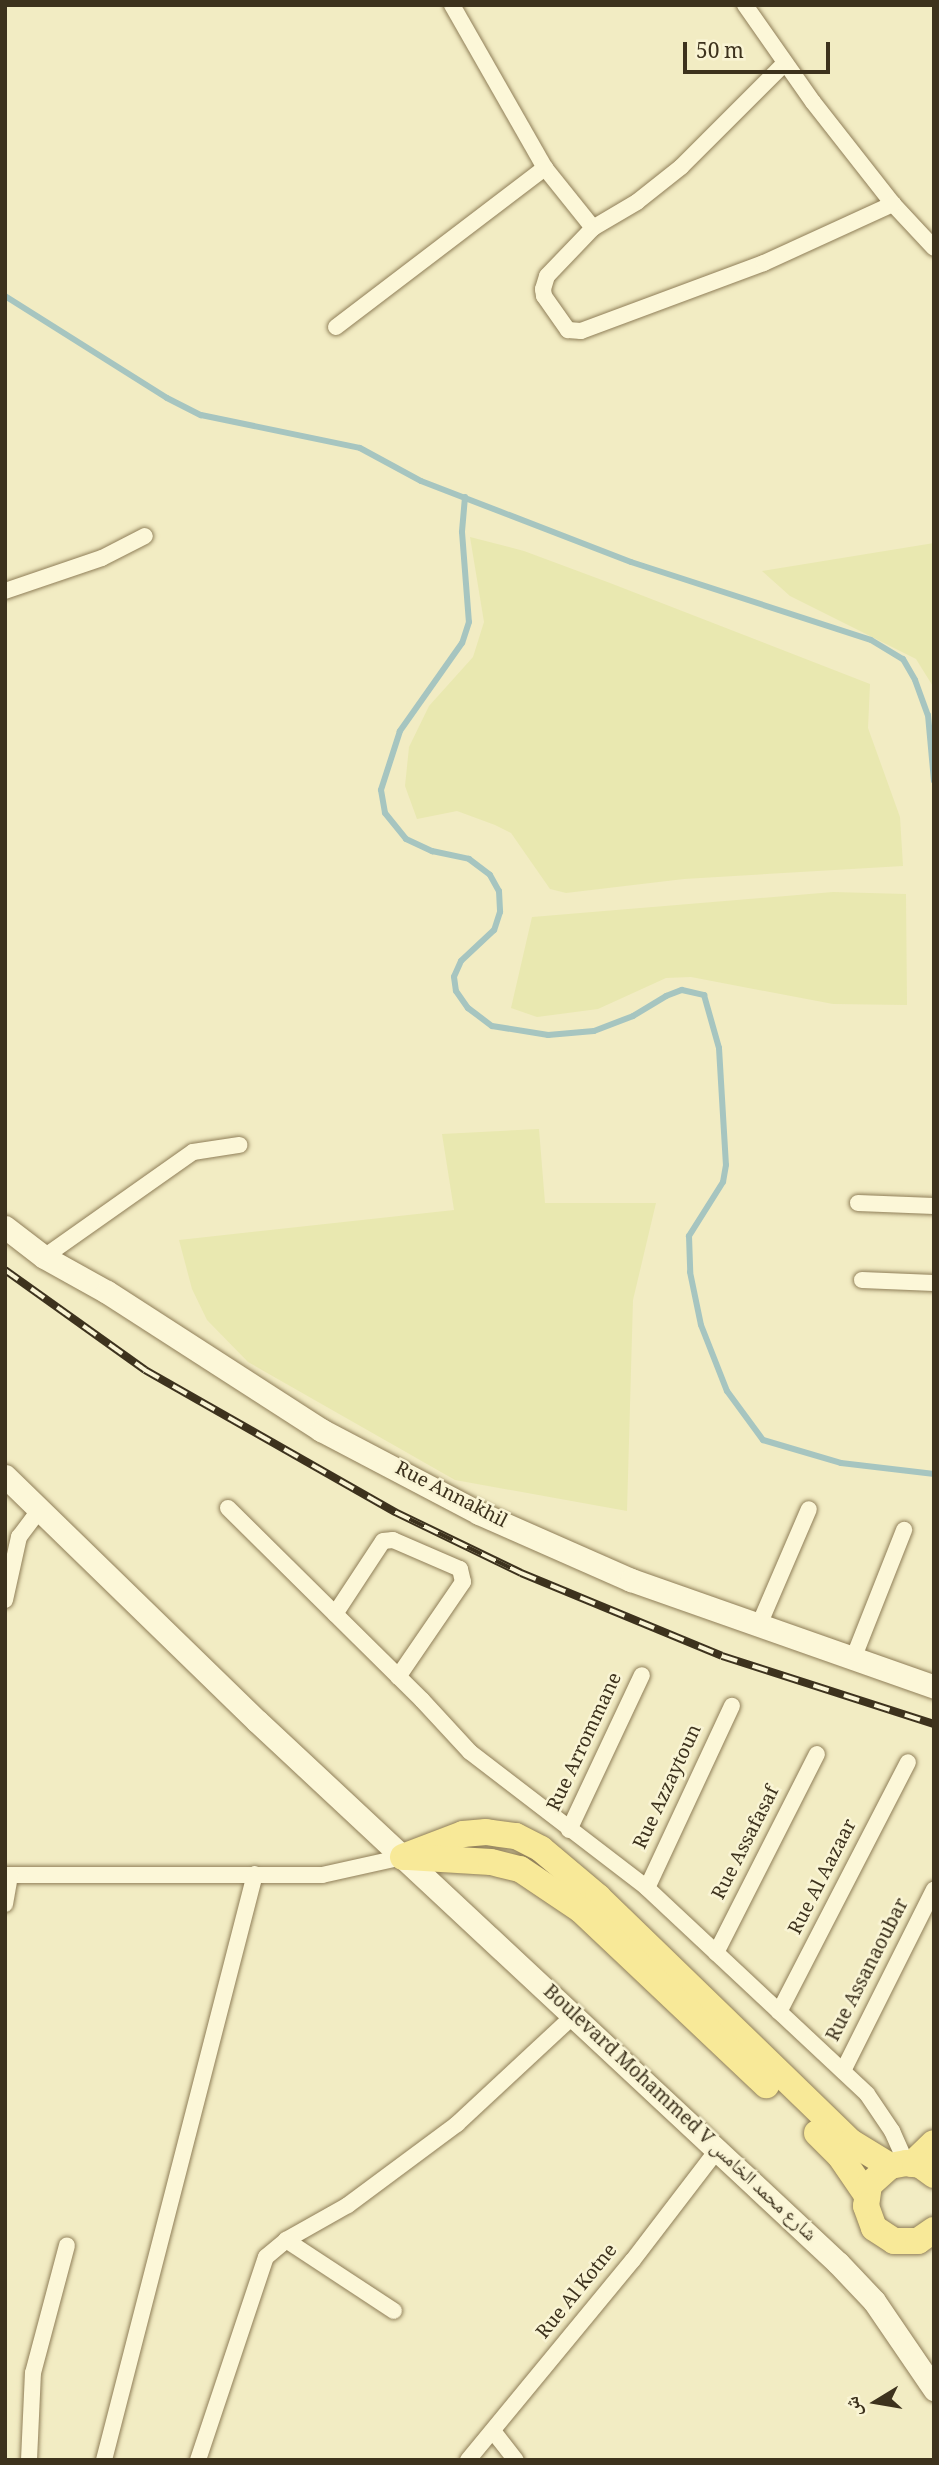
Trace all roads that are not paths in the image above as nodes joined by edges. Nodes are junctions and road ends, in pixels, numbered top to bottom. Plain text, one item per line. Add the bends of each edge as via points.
1 (452, 5) edge
2 (745, 5) edge
3 (785, 63) junction
4 (545, 168) junction
5 (892, 204) junction
6 (593, 228) junction
7 (934, 248) edge
8 (336, 327) dead end
9 (145, 536) dead end
10 (5, 591) edge
11 (239, 1145) dead end
12 (858, 1203) dead end
13 (934, 1206) edge
14 (5, 1227) edge
15 (44, 1257) junction
16 (862, 1280) dead end
17 (934, 1283) edge
18 (5, 1476) edge
19 (228, 1508) dead end
20 (809, 1508) dead end
21 (40, 1509) junction
22 (904, 1530) dead end
23 (5, 1600) edge
24 (335, 1614) junction
25 (758, 1625) junction
26 (853, 1659) junction
27 (642, 1675) dead end
28 (398, 1677) junction
29 (934, 1687) edge
30 (732, 1706) dead end
31 (817, 1754) dead end
32 (908, 1762) dead end
33 (569, 1830) junction
34 (403, 1857) junction
35 (255, 1874) junction
36 (7, 1875) edge
37 (646, 1888) junction
38 (934, 1889) edge
39 (5, 1904) edge
40 (716, 1953) junction
41 (779, 2012) junction
42 (572, 2017) junction
43 (843, 2071) junction
44 (934, 2143) edge
45 (718, 2149) junction
46 (910, 2167) edge
47 (866, 2194) junction
48 (286, 2240) junction
49 (928, 2241) edge
50 (67, 2245) dead end
51 (394, 2311) dead end
52 (934, 2389) edge
53 (493, 2431) junction
54 (29, 2460) edge
55 (104, 2460) edge
56 (198, 2460) edge
57 (468, 2460) edge
58 (516, 2460) edge

1 - 4 street
2 - 3 street
3 - 5 street
3 - 6 street via 681,167 637,202
4 - 6 street
4 - 8 street
5 - 6 street via 764,262 574,332 544,296 543,282
5 - 7 street
9 - 10 street via 102,558
11 - 15 street via 192,1152
12 - 13 street
14 - 15 main road, Rue Annakhil
15 - 25 main road, Rue Annakhil via 107,1292 321,1430 479,1513 631,1580
16 - 17 street
18 - 21 main road, Boulevard Mohammed V شارع محمد الخامس
19 - 24 street
20 - 25 street
21 - 23 street via 19,1537
21 - 34 main road, Boulevard Mohammed V شارع محمد الخامس
22 - 26 street
24 - 28 street
24 - 28 street via 383,1541 393,1540 460,1569 463,1582
25 - 26 main road, Rue Annakhil
26 - 29 main road, Rue Annakhil
27 - 33 street, Rue Arrommane
28 - 33 street via 470,1752
30 - 37 street, Rue Azzaytoun
31 - 40 street, Rue Assafasaf
32 - 41 street, Rue Al Aazaar
33 - 37 street
34 - 35 street via 322,1875
34 - 42 main road, Boulevard Mohammed V شارع محمد الخامس
34 - 46 main road via 463,1834 486,1832 516,1836 541,1849 608,1907 851,2142
34 - 47 main road via 491,1862 520,1869 581,1910 840,2156
35 - 36 street
35 - 55 street
36 - 39 street
37 - 40 street
38 - 43 street, Rue Assanaoubar
40 - 41 street
41 - 43 street
42 - 45 main road, Boulevard Mohammed V شارع محمد الخامس
42 - 48 street via 457,2124 348,2205
43 - 46 street via 867,2094
44 - 46 main road
45 - 52 main road, Boulevard Mohammed V شارع محمد الخامس via 874,2301
45 - 53 street, Rue Al Kotne via 634,2260
46 - 47 main road via 874,2177
47 - 49 main road via 868,2218 874,2228 894,2241
48 - 51 street
48 - 56 street via 266,2257
50 - 54 street via 33,2373
53 - 57 street, Rue Al Kotne
53 - 58 street

